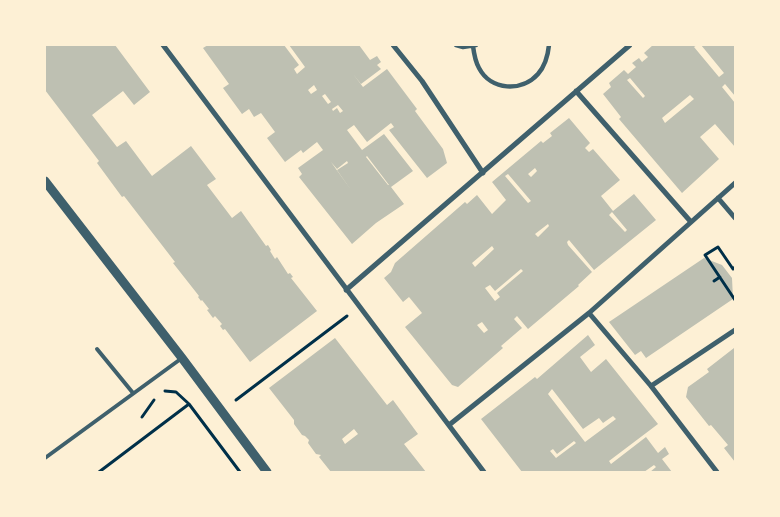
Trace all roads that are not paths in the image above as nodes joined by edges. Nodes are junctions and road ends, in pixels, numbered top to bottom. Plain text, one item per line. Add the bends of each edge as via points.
1 (163, 45) edge
2 (394, 45) edge
3 (456, 45) edge
4 (474, 45) edge
5 (549, 45) edge
6 (630, 45) edge
7 (576, 92) junction
8 (483, 173) junction
9 (45, 181) edge
10 (735, 183) edge
11 (718, 198) junction
12 (735, 218) edge
13 (691, 222) junction
14 (346, 290) junction
15 (589, 313) junction
16 (735, 330) edge
17 (98, 349) dead end
18 (182, 358) junction
19 (651, 386) junction
20 (133, 393) junction
21 (449, 425) junction
22 (45, 458) edge
23 (267, 472) edge
24 (484, 472) edge
25 (716, 472) edge

1 - 14 street
2 - 8 street
3 - 4 street
4 - 5 street via 474,58 486,78 508,87 531,81 540,72
6 - 7 street
7 - 8 street
7 - 13 street
8 - 14 street
9 - 18 street
10 - 11 street
11 - 12 street
11 - 13 street
13 - 15 street
14 - 21 street
15 - 19 street
15 - 21 street
16 - 19 street
17 - 20 lane
18 - 20 lane
18 - 23 street
19 - 25 street
20 - 22 lane
21 - 24 street

